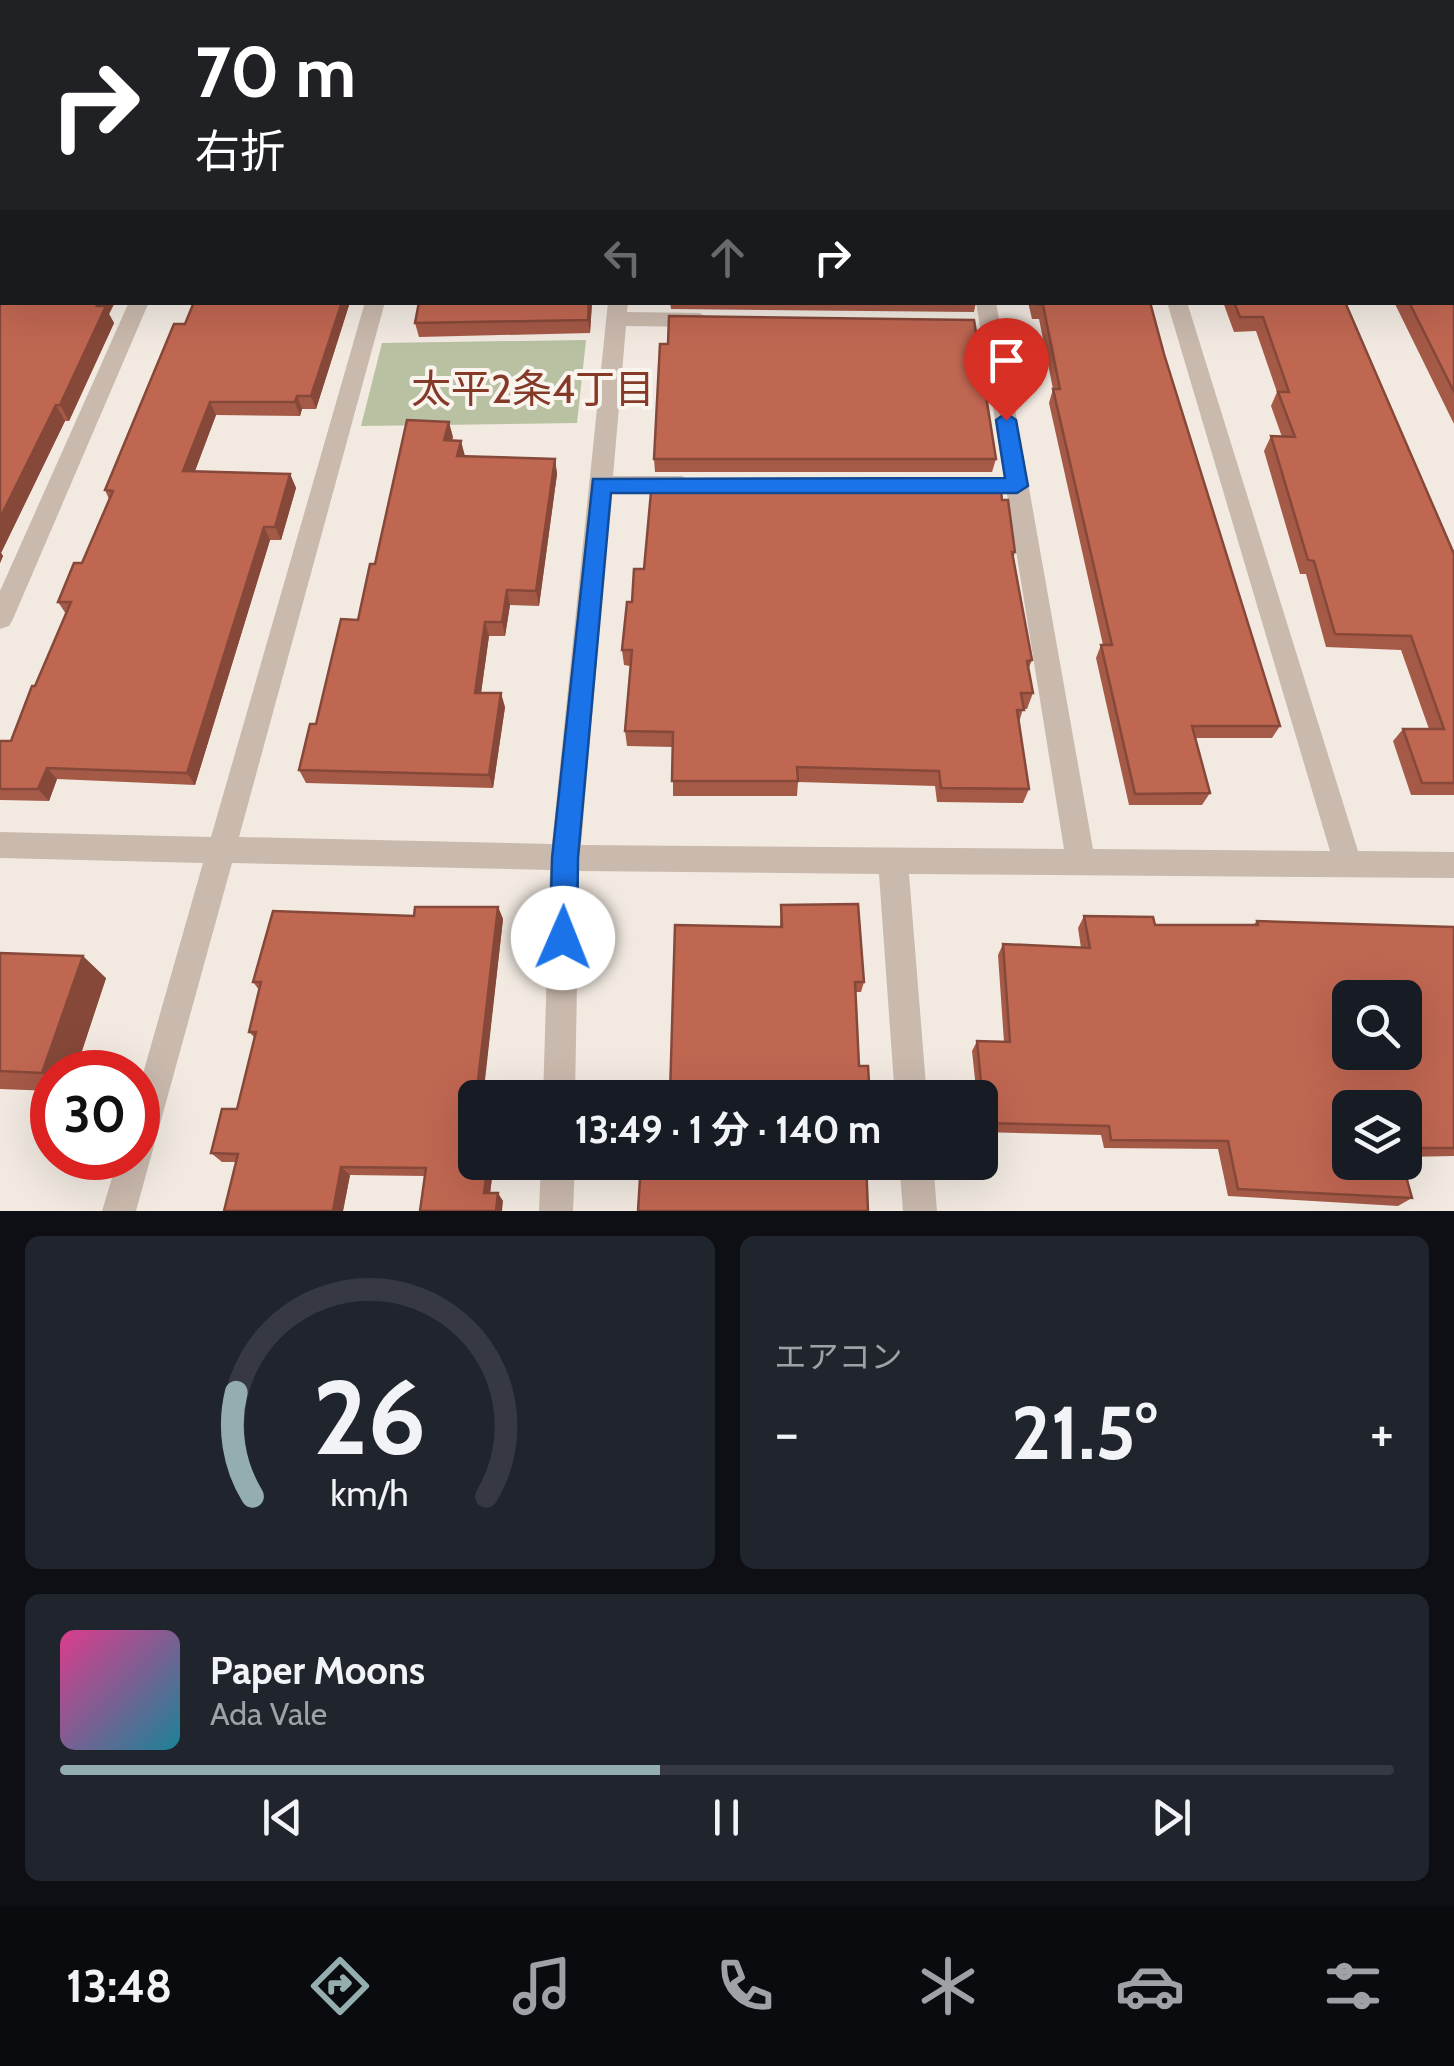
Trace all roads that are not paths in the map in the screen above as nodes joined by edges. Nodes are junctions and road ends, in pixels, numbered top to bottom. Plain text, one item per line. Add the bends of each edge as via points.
1 (138, 305) edge
2 (375, 305) edge
3 (1178, 305) edge
4 (617, 310) edge
5 (982, 316) edge
6 (715, 320) edge
7 (601, 485) junction
8 (700, 485) edge
9 (0, 619) edge
10 (0, 845) edge
11 (224, 850) junction
12 (565, 858) junction
13 (893, 861) junction
14 (1081, 862) junction
15 (1348, 864) junction
16 (1454, 864) edge
17 (160, 1071) edge
18 (559, 1080) edge
19 (910, 1080) edge
20 (128, 1180) edge
21 (557, 1180) edge
22 (917, 1180) edge
23 (119, 1211) edge
24 (556, 1211) edge
25 (920, 1211) edge

1 - 9 street
2 - 11 street
3 - 15 street
4 - 6 street
4 - 7 street
5 - 14 street via 1007,486
7 - 8 street
7 - 12 street
10 - 11 street
11 - 12 street
11 - 17 street
12 - 13 street
12 - 18 street
13 - 14 street
13 - 19 street
14 - 15 street
15 - 16 street
20 - 23 street
21 - 24 street
22 - 25 street

